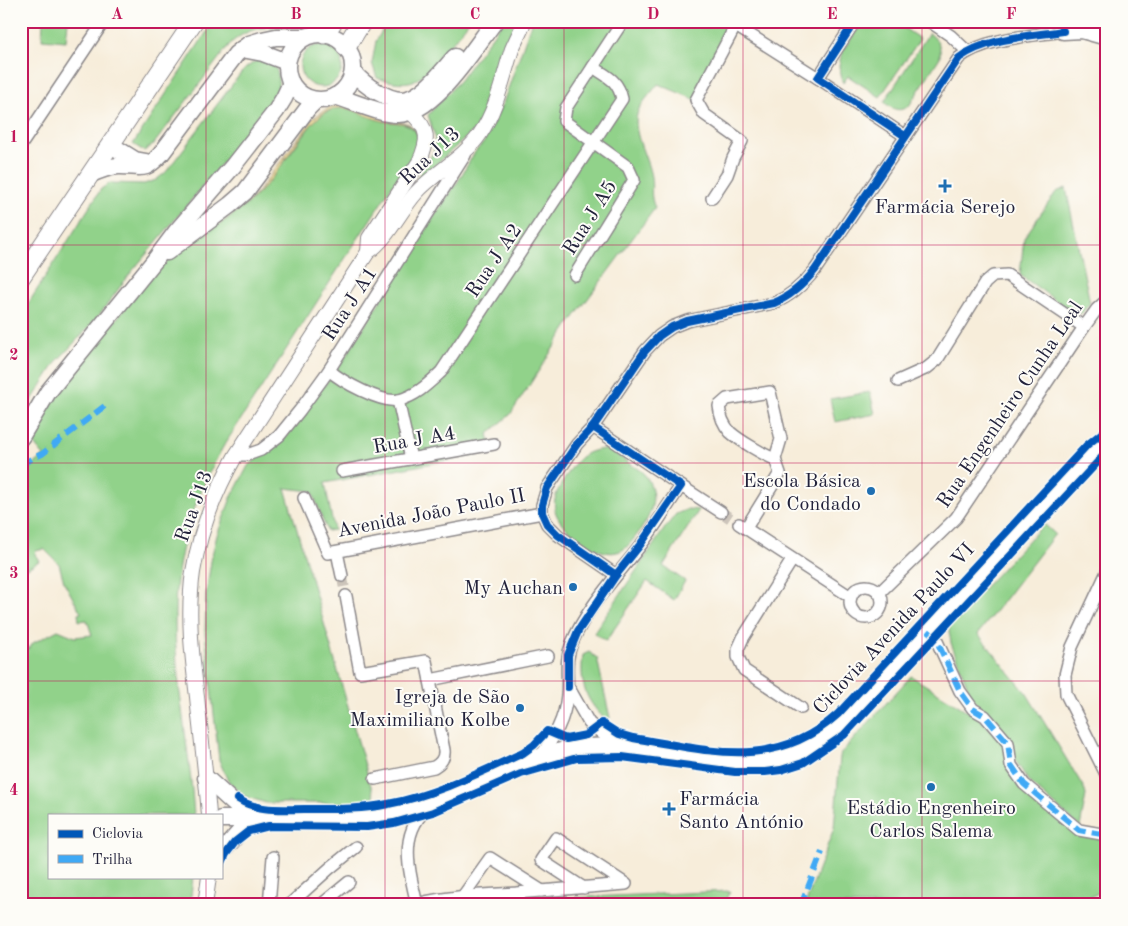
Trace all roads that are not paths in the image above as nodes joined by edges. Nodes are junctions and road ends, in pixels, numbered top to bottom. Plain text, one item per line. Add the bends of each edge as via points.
1 (104, 21) edge
2 (194, 21) edge
3 (362, 21) edge
4 (482, 21) edge
5 (495, 21) edge
6 (525, 21) edge
7 (623, 21) edge
8 (855, 21) edge
9 (929, 21) edge
10 (734, 23) edge
11 (1062, 26) edge
12 (1087, 26) edge
13 (328, 28) edge
14 (304, 37) junction
15 (1107, 37) edge
16 (346, 47) junction
17 (242, 49) junction
18 (968, 52) junction
19 (287, 62) junction
20 (593, 66) junction
21 (353, 72) junction
22 (818, 78) junction
23 (290, 83) junction
24 (336, 96) junction
25 (316, 100) junction
26 (410, 112) junction
27 (905, 136) junction
28 (594, 143) junction
29 (21, 145) edge
30 (111, 145) junction
31 (470, 145) junction
32 (156, 160) junction
33 (127, 166) junction
34 (91, 174) junction
35 (712, 198) dead end
36 (368, 252) junction
37 (155, 260) junction
38 (575, 275) dead end
39 (21, 277) edge
40 (1107, 300) edge
41 (1084, 327) junction
42 (329, 370) junction
43 (898, 381) dead end
44 (398, 400) junction
45 (594, 426) junction
46 (21, 437) edge
47 (1107, 440) edge
48 (494, 444) dead end
49 (236, 455) junction
50 (411, 459) junction
51 (775, 459) junction
52 (342, 471) dead end
53 (680, 486) junction
54 (304, 498) dead end
55 (721, 512) tunnel mouth
56 (542, 513) junction
57 (337, 552) junction
58 (792, 560) junction
59 (1107, 572) edge
60 (616, 574) junction
61 (342, 576) tunnel mouth
62 (878, 593) junction
63 (346, 596) tunnel mouth
64 (851, 597) junction
65 (928, 631) junction
66 (548, 656) dead end
67 (430, 680) junction
68 (568, 687) junction
69 (801, 708) dead end
70 (619, 747) junction
71 (540, 757) junction
72 (1107, 776) edge
73 (206, 778) junction
74 (375, 779) dead end
75 (436, 802) junction
76 (209, 814) edge
77 (222, 819) edge
78 (251, 819) junction
79 (1107, 834) edge
80 (356, 847) dead end
81 (222, 852) edge
82 (273, 857) dead end
83 (209, 878) edge
84 (349, 882) dead end
85 (584, 888) junction
86 (542, 891) junction
87 (463, 896) junction
88 (417, 904) edge
89 (205, 905) edge
90 (269, 905) edge
91 (289, 905) edge
92 (321, 905) edge

1 - 29 street
2 - 30 main road
3 - 16 highway
4 - 21 main road via 432,83 413,97 401,100 384,95 363,83
5 - 26 main road via 442,89 424,106
6 - 31 street, Rua J13 via 491,111 480,134
7 - 20 street, Rua J A5
8 - 22 street
9 - 18 street
10 - 22 street
10 - 35 street via 696,100 704,114 742,141 727,175
11 - 12 main road
11 - 18 street
12 - 15 main road
13 - 14 main road
13 - 16 main road
14 - 17 main road via 268,38
14 - 19 main road via 293,48
16 - 21 main road via 352,59
17 - 19 main road
17 - 32 main road
18 - 27 street via 955,62
19 - 23 main road
20 - 28 street, Rua J A2 via 620,88 622,99
20 - 28 street, Rua J A5 via 566,108 564,121
21 - 24 main road via 350,82
22 - 27 street
23 - 25 main road via 306,97
23 - 37 main road via 284,98 260,132
24 - 25 main road
24 - 26 main road via 383,112
25 - 37 main road via 245,192
26 - 36 street, Rua J13 via 426,132 427,142 419,162 369,238
27 - 45 street via 800,288 774,303 687,321 667,330 645,351
28 - 38 street, Rua J A5 via 628,167 634,180
28 - 44 street, Rua J A2 via 441,372 422,390
30 - 32 main road via 135,160
30 - 33 main road via 118,160
30 - 34 main road
31 - 36 street, Rua J13 via 417,192 377,246
31 - 42 street, Rua J A1
32 - 33 main road via 145,167
33 - 34 main road via 105,168
34 - 39 main road
36 - 49 street, Rua J13
37 - 46 main road via 48,392
40 - 41 street, Rua Engenheiro Cunha Leal
41 - 43 street via 1007,274 993,276 985,283 937,360
41 - 62 street, Rua Engenheiro Cunha Leal via 956,518
42 - 44 street via 371,395
42 - 49 street, Rua J A1 via 279,436 261,450
44 - 50 street
45 - 53 street
45 - 56 street via 577,444 547,488
47 - 65 main road via 1082,463
48 - 50 street, Rua J A4
49 - 73 street, Rua J13 via 209,512 197,551 191,592 192,655
50 - 52 street, Rua J A4
51 - 51 street via 731,432 720,417 719,406 727,399 770,392 781,439
51 - 58 street via 780,474 742,526
53 - 55 street
53 - 60 street
54 - 57 street, Avenida João Paulo II via 328,553
56 - 57 street, Avenida João Paulo II
56 - 60 street via 558,536
57 - 61 street
58 - 64 street
58 - 69 street via 743,638 738,657 744,670
59 - 72 street via 1072,647 1065,675 1066,694
60 - 68 street via 572,643 566,664
62 - 64 street via 874,588 861,587
62 - 64 street via 880,607 873,616 866,618 854,613
63 - 67 street via 360,672 426,661
65 - 70 main road via 836,729 800,752 744,762
65 - 79 street via 935,637 960,692 973,710 985,716 1008,743 1011,765 1024,784 1079,830
66 - 67 street
67 - 74 street via 443,758 434,767
68 - 70 street via 589,723
68 - 71 street via 560,724
70 - 71 main road via 576,748
71 - 75 main road
73 - 76 street, Rua J13
73 - 78 main road
75 - 78 main road via 366,817
75 - 88 street via 420,816 409,838 409,864
77 - 78 main road
78 - 81 main road
80 - 91 street
82 - 90 street
83 - 89 street
84 - 92 street
85 - 85 street via 626,884 556,838 541,860
85 - 86 street
86 - 87 street
86 - 87 street via 490,858
87 - 88 street

